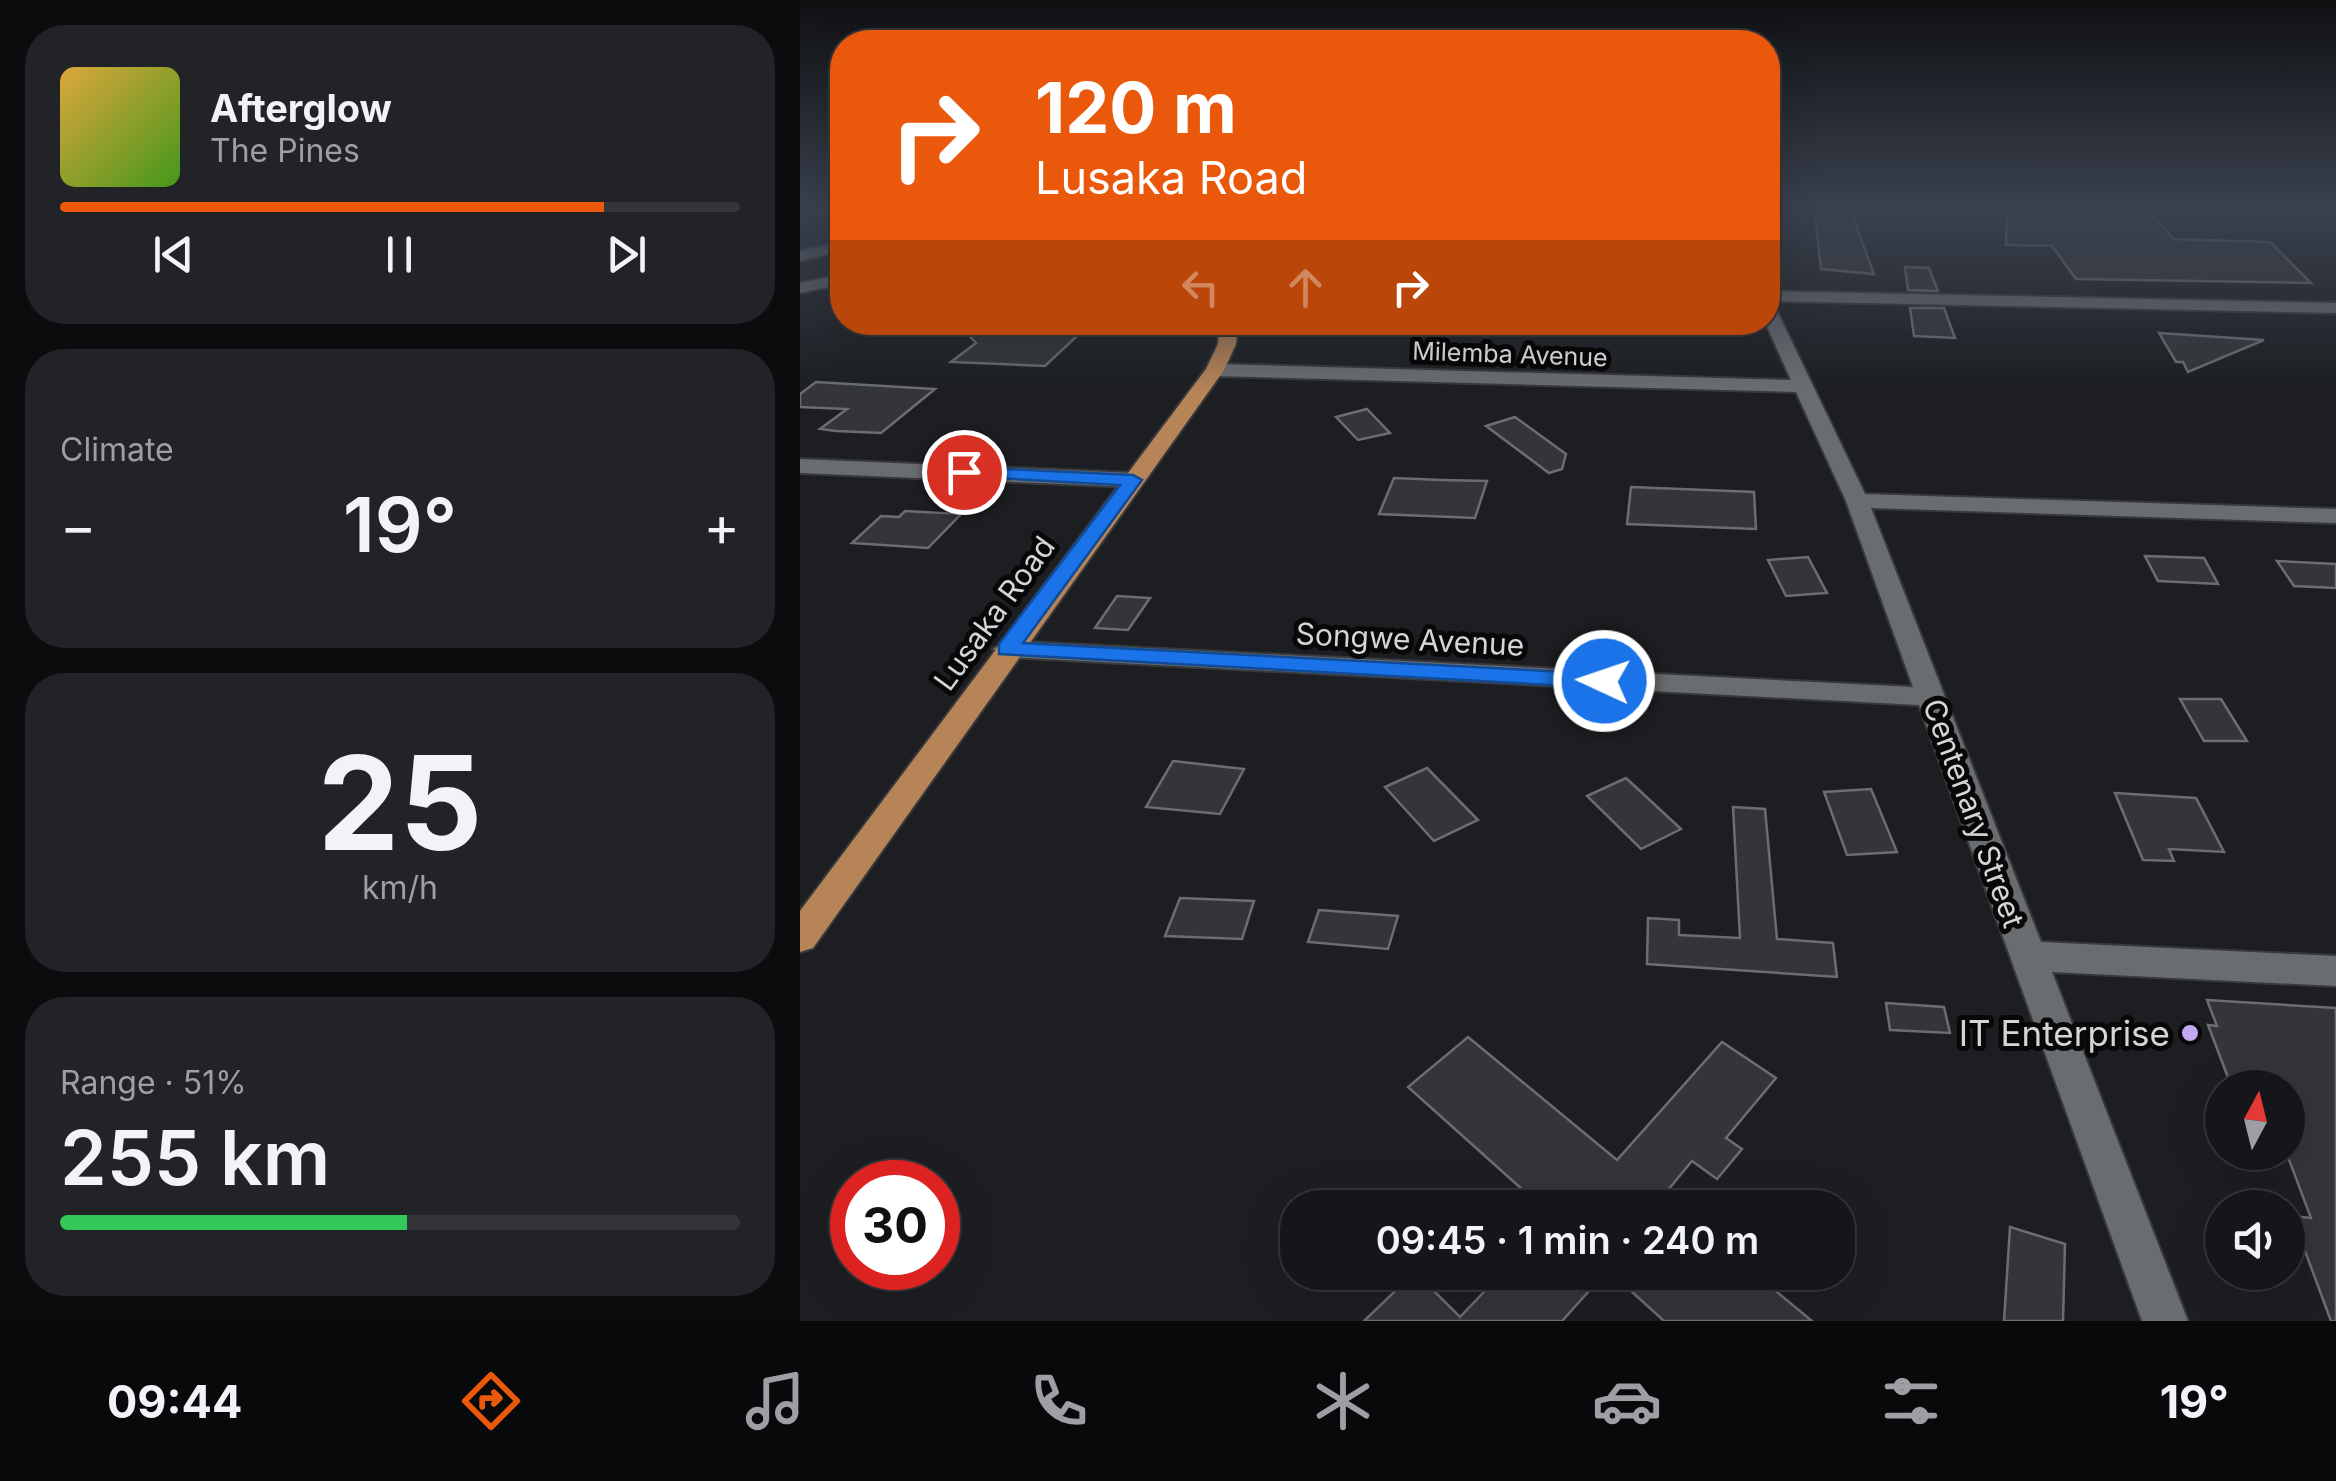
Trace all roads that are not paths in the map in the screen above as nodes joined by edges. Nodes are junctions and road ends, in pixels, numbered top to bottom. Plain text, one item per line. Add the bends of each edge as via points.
1 (830, 281) edge
2 (800, 288) edge
3 (1780, 296) edge
4 (2336, 308) edge
5 (1228, 335) edge
6 (1779, 335) edge
7 (1214, 370) junction
8 (1803, 386) junction
9 (800, 466) edge
10 (1133, 480) junction
11 (1857, 501) junction
12 (2336, 516) edge
13 (1007, 649) junction
14 (1930, 696) junction
15 (800, 938) edge
16 (2027, 956) junction
17 (2336, 971) edge
18 (2165, 1321) edge

1 - 2 street
3 - 4 street
5 - 7 highway, Lusaka Road
6 - 8 street, Centenary Street
7 - 8 street, Milemba Avenue
7 - 10 highway, Lusaka Road
8 - 11 street, Centenary Street
9 - 10 street
10 - 13 highway, Lusaka Road
11 - 12 street
11 - 14 street, Centenary Street
13 - 14 street, Songwe Avenue
13 - 15 highway, Lusaka Road
14 - 16 street, Centenary Street
16 - 17 street
16 - 18 street, Centenary Street

